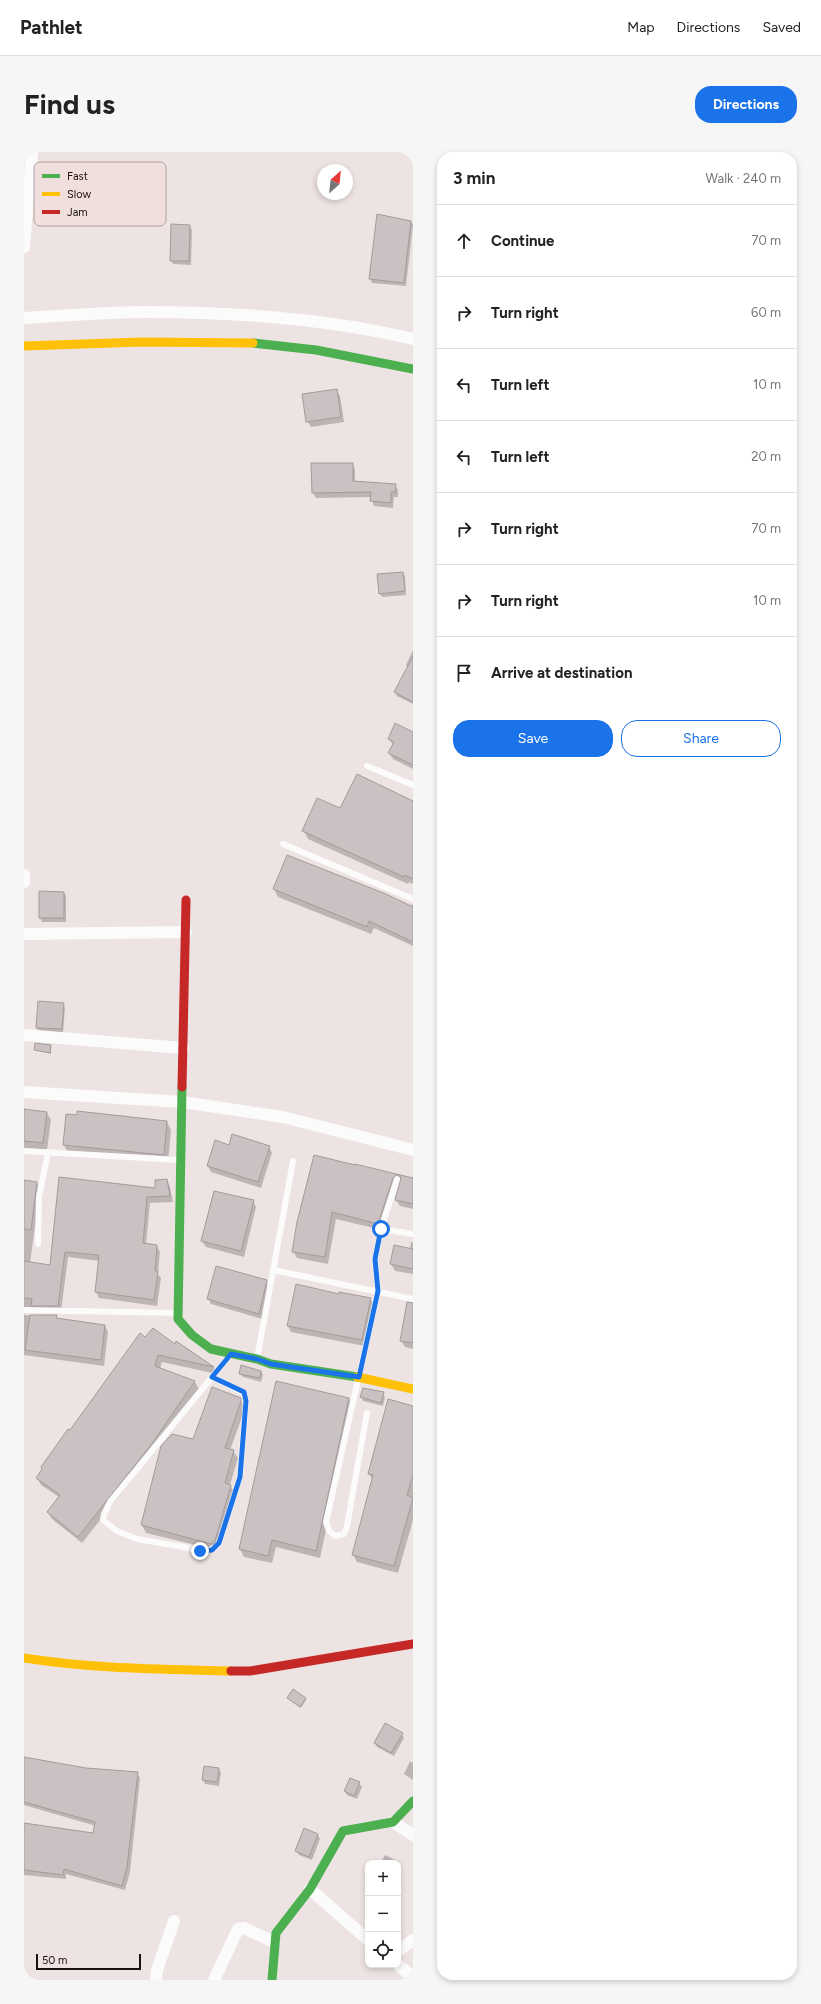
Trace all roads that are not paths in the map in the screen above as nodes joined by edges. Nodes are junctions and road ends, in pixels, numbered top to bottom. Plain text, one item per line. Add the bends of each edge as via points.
1 (32, 152) edge
2 (24, 247) edge
3 (24, 318) edge
4 (413, 339) edge
5 (24, 346) edge
6 (413, 369) edge
7 (367, 766) dead end
8 (413, 785) edge
9 (283, 844) dead end
10 (24, 875) edge
11 (24, 882) edge
12 (413, 899) edge
13 (186, 900) dead end
14 (186, 932) junction
15 (24, 934) edge
16 (24, 1035) edge
17 (183, 1048) junction
18 (24, 1092) edge
19 (182, 1102) junction
20 (413, 1150) edge
21 (24, 1151) edge
22 (48, 1152) junction
23 (181, 1160) junction
24 (293, 1161) dead end
25 (397, 1179) dead end
26 (381, 1229) junction
27 (413, 1234) edge
28 (38, 1244) dead end
29 (274, 1270) junction
30 (378, 1291) junction
31 (413, 1299) edge
32 (24, 1310) edge
33 (178, 1313) junction
34 (231, 1354) junction
35 (257, 1359) junction
36 (212, 1377) junction
37 (359, 1377) junction
38 (413, 1389) edge
39 (367, 1413) dead end
40 (413, 1644) edge
41 (24, 1658) edge
42 (413, 1801) edge
43 (393, 1822) junction
44 (413, 1835) edge
45 (310, 1890) junction
46 (174, 1921) dead end
47 (365, 1937) edge
48 (413, 1940) edge
49 (274, 1942) junction
50 (401, 1949) edge
51 (401, 1967) edge
52 (413, 1977) edge
53 (156, 1980) edge
54 (214, 1980) edge
55 (272, 1980) edge

1 - 2 street
3 - 4 street via 144,312 251,314 374,330
5 - 6 street via 161,340 259,344 337,352
7 - 8 lane
9 - 12 lane
10 - 11 street
13 - 14 street
14 - 15 street
14 - 17 street
16 - 17 street
17 - 19 street
18 - 19 street
19 - 20 street via 283,1117
19 - 23 street
21 - 22 lane
22 - 23 lane
22 - 28 lane via 40,1197
23 - 33 street
24 - 29 lane
25 - 26 lane
26 - 27 lane
26 - 30 lane via 375,1259
29 - 30 lane
29 - 35 lane
30 - 31 lane
30 - 37 lane
32 - 33 lane
33 - 34 street via 178,1319 192,1335 211,1349
34 - 35 street
34 - 36 lane
35 - 37 street via 271,1364
36 - 36 lane via 244,1392 246,1401 240,1477 219,1543 212,1550 200,1551 137,1539 117,1531 103,1520 110,1502
37 - 38 street
37 - 39 lane via 326,1522 329,1531 336,1536 344,1534 347,1526
40 - 41 street via 250,1671 118,1668
42 - 43 street
43 - 44 street
43 - 45 street via 343,1831
45 - 47 street
45 - 49 street via 276,1933
46 - 53 street
48 - 50 street
49 - 54 street via 244,1928 238,1930
49 - 55 street
51 - 52 street

